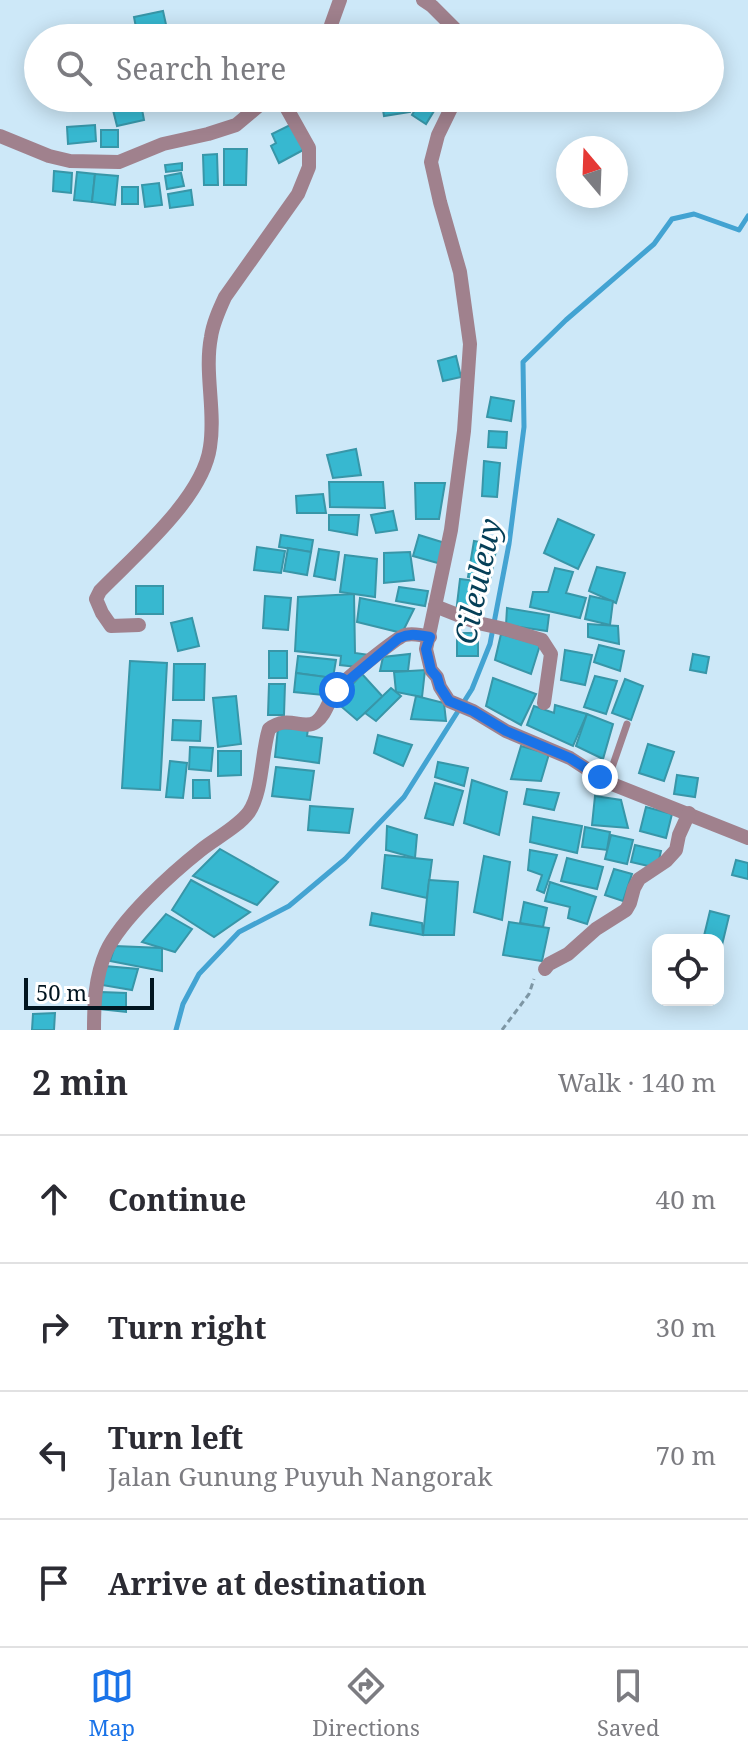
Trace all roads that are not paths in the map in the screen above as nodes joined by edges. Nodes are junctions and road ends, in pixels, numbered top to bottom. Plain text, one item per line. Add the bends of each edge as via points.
1 (340, 0) edge
2 (423, 0) edge
3 (331, 24) edge
4 (450, 24) edge
5 (251, 112) edge
6 (289, 112) edge
7 (449, 112) edge
8 (0, 136) edge
9 (435, 606) junction
10 (139, 625) dead end
11 (430, 637) junction
12 (544, 703) dead end
13 (627, 724) dead end
14 (607, 782) junction
15 (689, 813) junction
16 (748, 838) edge
17 (545, 969) road end
18 (94, 1030) edge

1 - 3 street
2 - 4 street
5 - 8 street via 236,125 119,162 70,161
6 - 10 street via 309,148 309,167 298,194 219,311 210,339 208,460 180,508 96,599 111,626
7 - 9 street via 431,162 460,272 470,344 451,530
9 - 11 street
9 - 12 street via 542,640 551,654
11 - 14 street via 426,649 431,670 449,701 570,758
11 - 18 street via 399,638 337,690 314,723 283,722 269,729 247,815 158,888 114,936 94,1002
13 - 14 lane
14 - 15 street
15 - 16 street
15 - 17 street via 676,850 639,879 626,910

